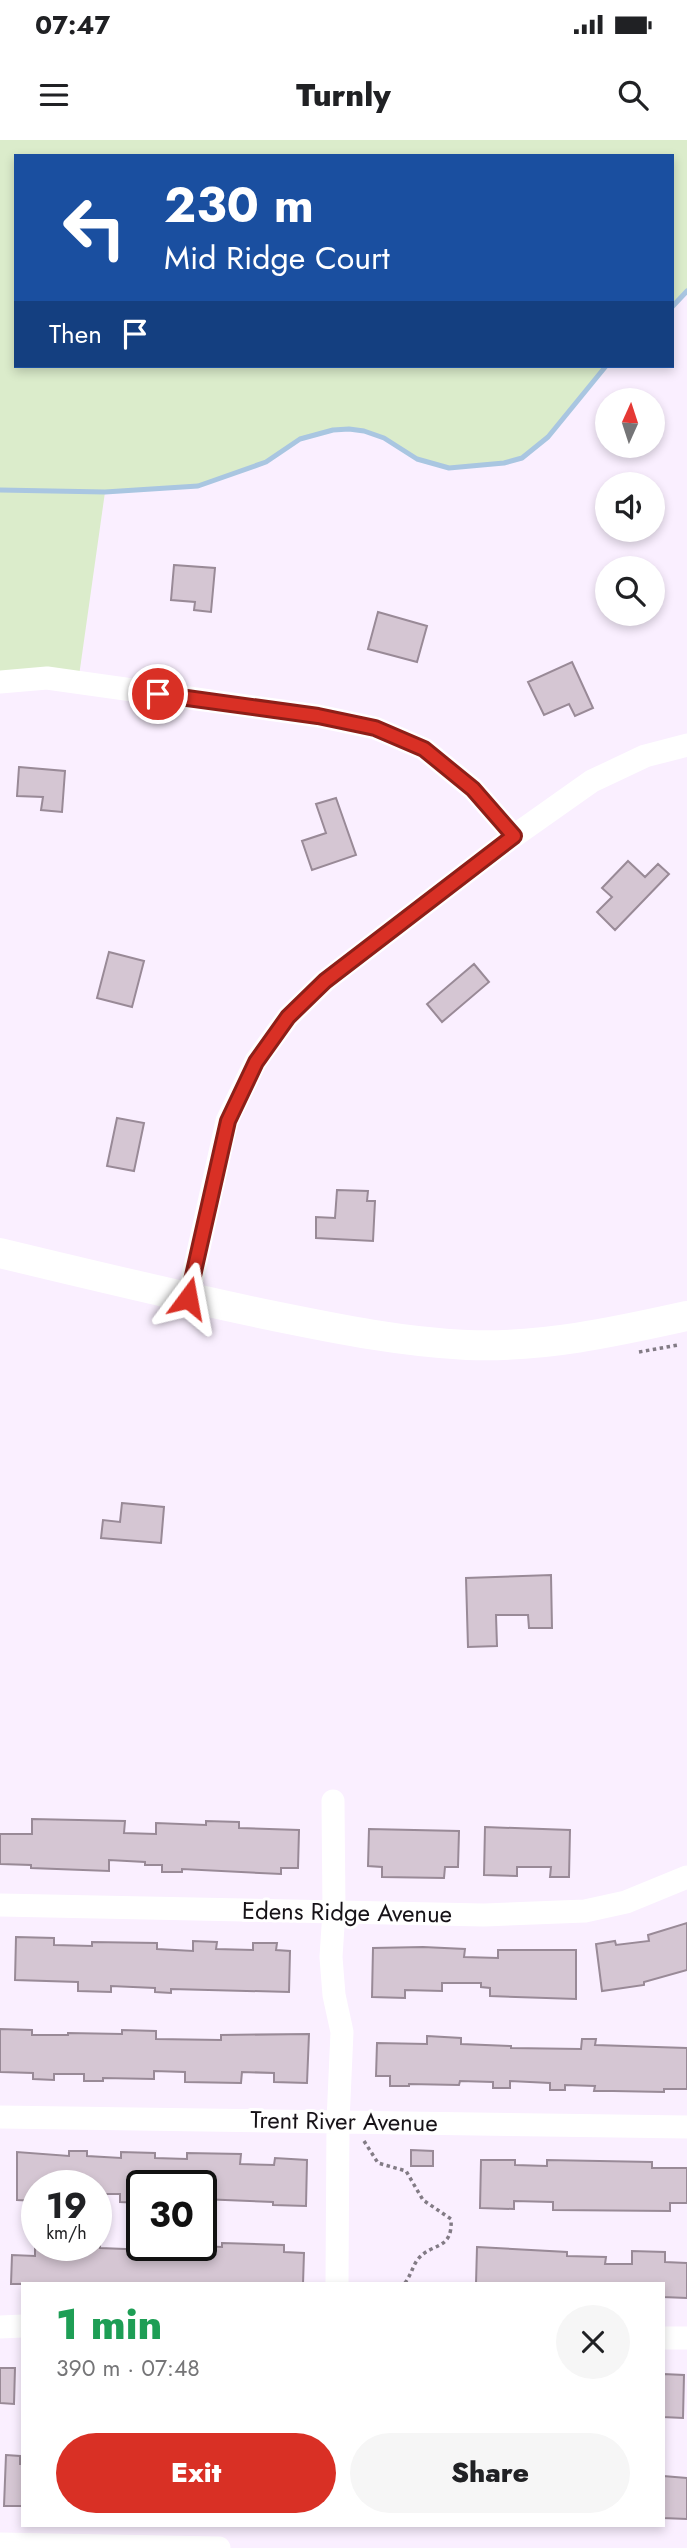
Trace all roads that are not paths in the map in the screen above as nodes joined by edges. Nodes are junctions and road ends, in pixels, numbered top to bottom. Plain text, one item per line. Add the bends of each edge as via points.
1 (0, 682) edge
2 (687, 744) edge
3 (514, 836) junction
4 (0, 1252) edge
5 (188, 1298) junction
6 (687, 1316) edge
7 (333, 1801) dead end
8 (687, 1877) edge
9 (0, 1905) edge
10 (334, 1911) junction
11 (0, 2117) edge
12 (338, 2121) junction
13 (687, 2127) edge
14 (337, 2282) edge
15 (21, 2326) edge
16 (0, 2327) edge
17 (665, 2338) edge
18 (687, 2338) edge
19 (0, 2544) edge
20 (219, 2548) edge

1 - 3 street via 47,678 375,728 424,749 473,789
2 - 3 street via 645,756 592,781
3 - 5 street via 325,981 288,1017 256,1062 228,1121
4 - 5 main road
5 - 6 main road via 382,1338 468,1345 538,1343
7 - 10 street
8 - 10 street, Edens Ridge Avenue via 626,1902 585,1911 484,1915
9 - 10 street, Edens Ridge Avenue
10 - 12 street via 331,1957 342,2032
11 - 12 street, Trent River Avenue
12 - 13 street, Trent River Avenue
12 - 14 street
15 - 16 street
17 - 18 street
19 - 20 street

